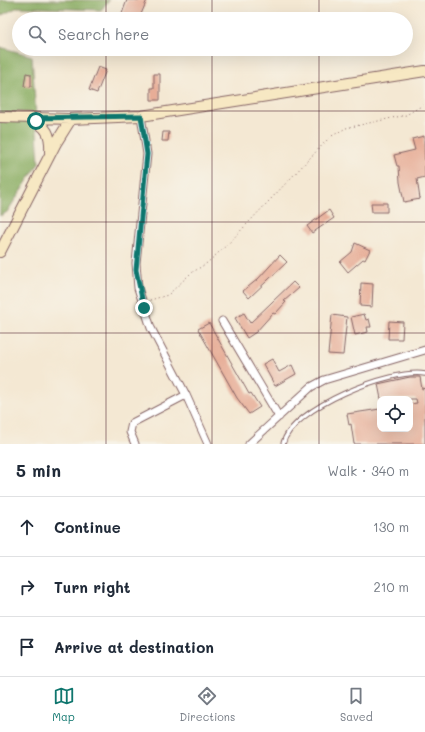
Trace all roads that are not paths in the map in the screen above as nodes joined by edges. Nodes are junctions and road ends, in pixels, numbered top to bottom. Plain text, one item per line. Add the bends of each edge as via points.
1 (425, 71) edge
2 (141, 116) junction
3 (0, 117) edge
4 (31, 118) junction
5 (71, 119) junction
6 (50, 154) junction
7 (0, 252) edge
8 (222, 321) dead end
9 (425, 350) edge
10 (425, 374) edge
11 (186, 395) junction
12 (279, 417) junction
13 (135, 444) edge
14 (208, 444) edge
15 (249, 444) edge
16 (283, 444) edge

1 - 2 street
2 - 5 street
2 - 11 street via 147,154 136,278 151,328
3 - 4 street
4 - 5 street
4 - 6 street via 48,131
5 - 6 street
6 - 7 street
8 - 12 street
9 - 12 street via 324,380 311,387
10 - 16 lane via 412,373 375,381 329,400 292,429
11 - 13 street via 132,423 130,432
11 - 14 street
12 - 15 street

